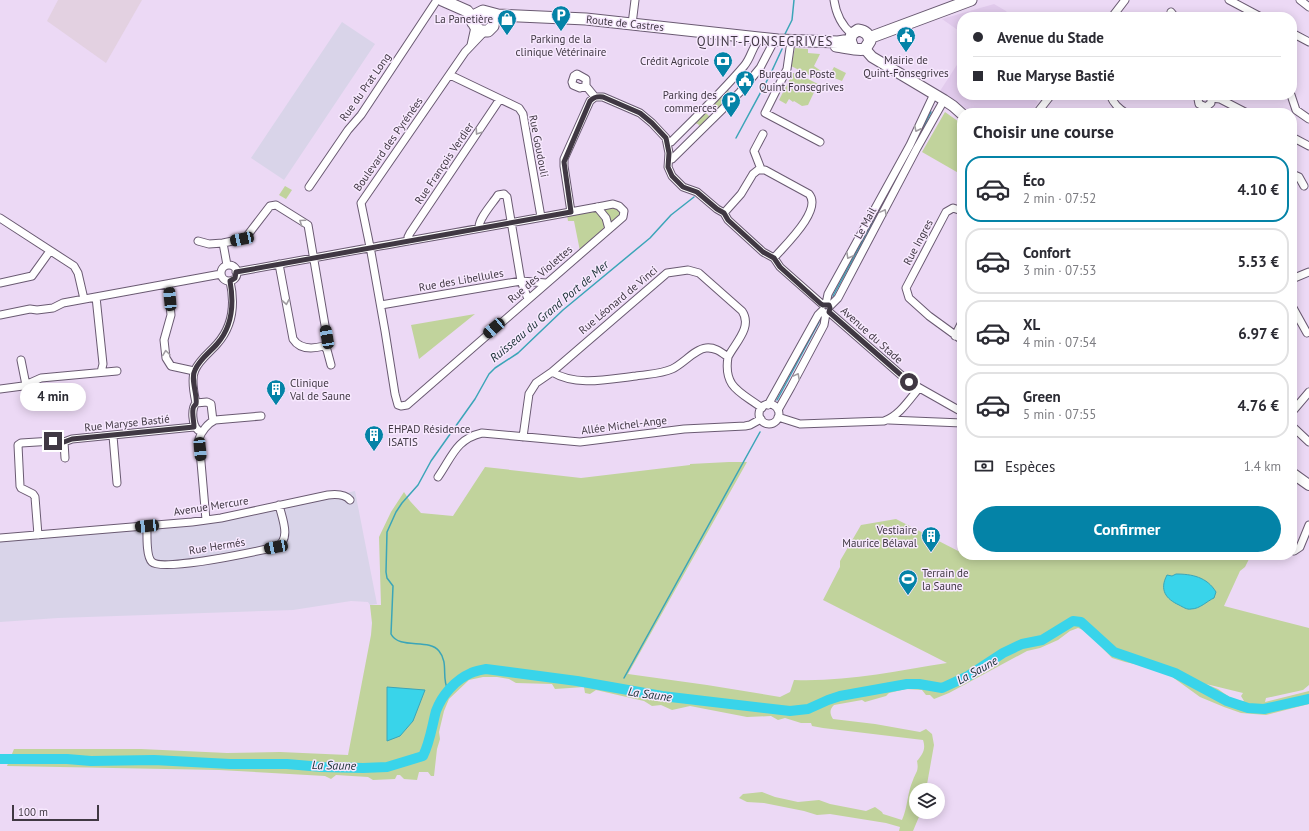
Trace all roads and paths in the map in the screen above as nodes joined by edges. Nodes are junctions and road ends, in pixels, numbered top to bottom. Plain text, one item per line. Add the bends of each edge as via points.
1 (437, 0) edge
2 (442, 0) edge
3 (454, 0) edge
4 (635, 0) edge
5 (834, 0) edge
6 (971, 0) edge
7 (1124, 0) edge
8 (1229, 0) edge
9 (485, 12) junction
10 (1116, 12) edge
11 (1252, 12) edge
12 (516, 16) junction
13 (632, 24) junction
14 (481, 27) junction
15 (1297, 36) edge
16 (870, 38) junction
17 (759, 40) junction
18 (855, 42) junction
19 (1309, 42) edge
20 (791, 43) junction
21 (772, 45) junction
22 (450, 75) junction
23 (586, 86) dead end
24 (934, 94) junction
25 (595, 97) junction
26 (500, 99) junction
27 (944, 100) junction
28 (1047, 100) edge
29 (1198, 100) edge
30 (1211, 100) edge
31 (1222, 100) edge
32 (708, 105) junction
33 (953, 106) junction
34 (957, 108) edge
35 (1041, 108) edge
36 (1237, 108) edge
37 (957, 110) edge
38 (1297, 111) edge
39 (716, 114) junction
40 (1309, 119) edge
41 (688, 125) junction
42 (696, 134) junction
43 (763, 134) dead end
44 (1297, 140) edge
45 (820, 142) dead end
46 (668, 143) junction
47 (910, 144) junction
48 (1309, 146) edge
49 (917, 148) junction
50 (669, 160) junction
51 (761, 170) junction
52 (1297, 176) edge
53 (1304, 186) dead end
54 (309, 187) dead end
55 (597, 207) junction
56 (957, 209) edge
57 (571, 212) junction
58 (724, 213) junction
59 (541, 217) junction
60 (0, 218) edge
61 (511, 222) junction
62 (479, 228) junction
63 (609, 229) junction
64 (409, 240) junction
65 (198, 241) dead end
66 (223, 243) junction
67 (370, 248) junction
68 (50, 251) junction
69 (314, 257) junction
70 (774, 258) junction
71 (279, 264) junction
72 (227, 265) junction
73 (236, 272) junction
74 (1309, 272) edge
75 (221, 274) junction
76 (1297, 278) edge
77 (230, 281) junction
78 (521, 281) junction
79 (546, 283) junction
80 (0, 284) edge
81 (168, 284) junction
82 (828, 294) junction
83 (813, 296) junction
84 (96, 297) junction
85 (84, 299) junction
86 (528, 299) junction
87 (381, 305) junction
88 (826, 308) junction
89 (0, 315) edge
90 (1297, 315) edge
91 (839, 320) junction
92 (824, 325) junction
93 (957, 332) edge
94 (1307, 333) dead end
95 (955, 336) joint
96 (324, 346) junction
97 (728, 357) junction
98 (21, 360) dead end
99 (331, 365) dead end
100 (117, 371) dead end
101 (194, 371) junction
102 (101, 372) junction
103 (552, 372) junction
104 (26, 385) junction
105 (919, 388) junction
106 (0, 389) edge
107 (1309, 392) edge
108 (196, 403) junction
109 (401, 406) joint
110 (765, 406) junction
111 (1297, 406) edge
112 (957, 408) edge
113 (778, 414) junction
114 (261, 416) dead end
115 (761, 419) junction
116 (886, 420) junction
117 (213, 421) junction
118 (957, 423) edge
119 (194, 427) junction
120 (1297, 431) edge
121 (201, 434) junction
122 (113, 436) junction
123 (523, 437) junction
124 (64, 442) junction
125 (1309, 442) edge
126 (65, 458) dead end
127 (438, 477) dead end
128 (1297, 477) edge
129 (117, 483) dead end
130 (1309, 485) edge
131 (350, 500) dead end
132 (279, 505) junction
133 (206, 520) junction
134 (1309, 525) edge
135 (147, 526) junction
136 (38, 535) junction
137 (0, 538) edge
138 (1297, 548) edge

1 - 54 street, Rue du Prat Long via 361,115
2 - 14 main road via 469,13
3 - 9 main road, Route de Castres
4 - 13 street
5 - 18 street via 838,17
6 - 16 main road
7 - 10 street
8 - 11 street
9 - 12 main road, Route de Castres
9 - 14 main road via 475,15
9 - 14 main road via 494,19
12 - 13 main road, Route de Castres
12 - 14 main road, Route de Castres
13 - 17 main road, Route de Castres via 688,29
14 - 22 street, Boulevard des Pyrénées
15 - 19 street
16 - 18 main road via 869,44
16 - 18 main road, Route de Castres via 868,34 858,30
17 - 20 main road, Route de Castres
17 - 21 main road, Route de Castres
17 - 32 street via 746,65
18 - 20 main road, Route de Castres
18 - 24 street via 872,57
20 - 21 main road, Route de Castres
20 - 45 street via 787,69 765,113
21 - 39 street via 755,74
22 - 26 street, Rue Goudouli
22 - 67 street, Boulevard des Pyrénées via 361,203
23 - 25 street
24 - 27 street
24 -> 47 street, Le Mail
25 - 46 street via 603,97 640,113 663,134
25 - 57 street via 590,101 564,162
26 - 59 street, Rue Goudouli via 519,108 523,114
26 -> 64 street, Rue François Verdier via 410,233
27 - 33 street
27 - 49 street, Le Mail
28 - 35 street
29 - 30 street via 1203,107 1210,105
31 - 36 street
32 - 39 street via 709,113
32 - 41 street
33 - 34 street
33 - 37 street
38 - 40 street
39 - 42 street
41 - 42 street via 694,124 697,127
41 - 46 street
42 - 50 street
43 - 51 street via 754,151
44 - 48 street
46 - 50 street
47 - 49 street
47 -> 82 street, Le Mail
88 -> 49 street, Le Mail via 838,298
50 - 58 street, Avenue du Stade via 670,172 683,187 697,192
51 - 58 street via 753,174 741,194
51 - 70 street via 809,194 813,202 800,229
52 - 53 street
55 - 57 street
55 - 63 street via 606,218
55 - 63 street, Rue des Violettes via 613,204 624,211 623,217
56 - 95 street, Rue Ingres via 953,208 946,212 906,291 909,298
57 - 59 street
58 - 70 street, Avenue du Stade via 728,220 763,252
59 - 61 street
60 - 68 street
61 - 62 street
61 - 62 street via 507,197 501,194 481,220
61 - 78 street
62 - 64 street
63 - 79 street, Rue des Violettes
64 - 67 street
65 - 66 street via 209,244
69 -> 66 street via 308,225 275,205 269,207 247,236
66 - 72 street
67 - 69 street
67 - 87 street, Boulevard des Pyrénées
68 - 80 street via 32,276
68 - 85 street via 76,268
69 - 71 street
69 - 96 street via 327,337
70 - 83 street, Avenue du Stade via 780,267
71 - 73 street
71 -> 96 street via 293,339 305,348
72 - 73 street via 233,267
72 - 75 street via 222,268
73 - 77 street via 235,278
74 - 76 street
75 - 77 street via 224,279
75 - 81 street
77 - 101 street via 232,315 227,328
78 - 79 street, Rue des Libellules
78 - 86 street
78 - 87 street, Rue des Libellules
79 - 86 street, Rue des Violettes
81 - 84 street
101 -> 81 street via 171,366 166,358 165,336 171,315
82 - 83 street
82 - 88 street, Le Mail
83 - 88 street, Avenue du Stade
84 - 85 street
84 - 102 street via 103,364
85 - 89 street via 63,303 53,308 30,309
86 - 109 street, Rue des Violettes via 407,405
87 - 109 street, Boulevard des Pyrénées via 395,394 398,405
88 - 91 street, Avenue du Stade
88 - 92 street, Le Mail
88 - 110 street, Le Mail via 818,315
90 - 94 street
91 - 92 street
91 - 105 street, Avenue du Stade via 902,377
113 -> 92 street, Le Mail
93 - 95 street
96 - 99 street
97 - 103 street via 715,349 702,348 678,366 664,372 608,380 562,377
97 - 103 street, Rue Léonard de Vinci via 745,327 744,314 704,276 685,270 664,275
97 - 110 street via 731,384 737,391
98 - 104 street
100 - 102 street
101 - 108 street
102 - 104 street via 41,378
103 - 123 street, Rue Léonard de Vinci via 536,383 528,394
104 - 106 street
105 - 112 street, Avenue du Stade
105 - 116 street via 898,412
107 - 111 street
108 - 117 street via 211,404
108 - 119 street via 193,409
110 - 113 street via 774,406
110 - 115 street via 759,413
113 - 115 street via 775,422 770,424
113 - 116 street via 800,424
114 - 117 street
115 - 123 street, Allée Michel-Ange via 745,426 684,429 580,442
116 - 118 street
117 - 121 street
119 - 121 street
119 - 122 street, Rue Maryse Bastié
120 - 125 street
121 - 133 street via 199,439
122 - 124 street, Rue Maryse Bastié via 72,439
122 - 129 street
123 - 127 street, Allée Michel-Ange via 482,433 467,438
124 - 126 street
124 - 136 street, Rue Maryse Bastié via 18,445 20,486 35,497
128 - 130 street
131 - 132 street, Avenue Mercure via 334,494
132 - 133 street, Avenue Mercure
132 - 135 street, Rue Hermés via 285,534 280,545 213,559 163,566 154,564 148,555
133 - 135 street, Avenue Mercure
134 - 138 street
135 - 136 street, Avenue Mercure
136 - 137 street, Avenue Mercure

